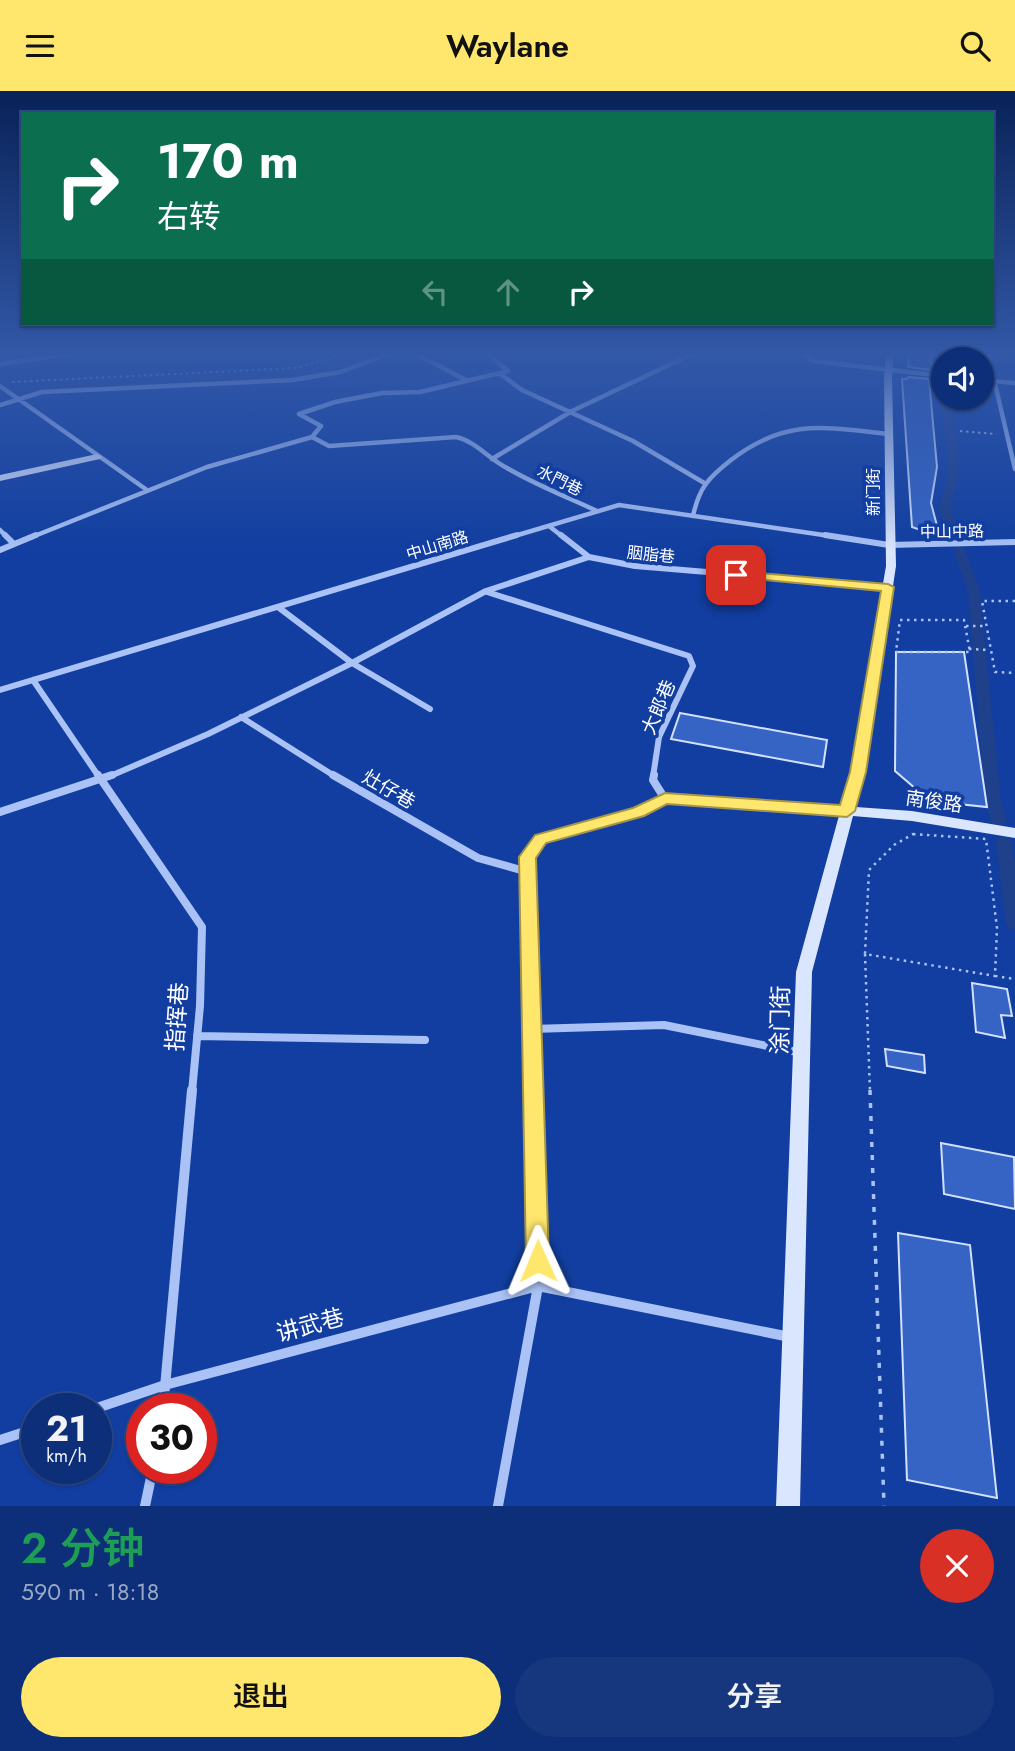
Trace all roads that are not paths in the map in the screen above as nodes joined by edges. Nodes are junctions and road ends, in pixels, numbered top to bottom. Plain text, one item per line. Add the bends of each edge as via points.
1 (48, 420) edge
2 (310, 420) edge
3 (557, 420) edge
4 (591, 420) edge
5 (889, 420) edge
6 (1003, 420) edge
7 (889, 434) junction
8 (312, 437) junction
9 (97, 457) junction
10 (492, 459) junction
11 (1015, 469) edge
12 (0, 478) edge
13 (706, 484) junction
14 (147, 491) junction
15 (597, 512) junction
16 (693, 516) junction
17 (549, 526) junction
18 (0, 530) edge
19 (1015, 542) edge
20 (14, 544) junction
21 (890, 545) junction
22 (0, 550) edge
23 (589, 558) junction
24 (888, 587) junction
25 (486, 591) junction
26 (278, 607) junction
27 (352, 663) junction
28 (33, 680) junction
29 (0, 690) edge
30 (430, 709) dead end
31 (241, 717) junction
32 (101, 780) junction
33 (665, 799) junction
34 (847, 811) junction
35 (0, 812) edge
36 (1015, 833) edge
37 (528, 872) junction
38 (532, 1029) junction
39 (197, 1036) junction
40 (425, 1040) dead end
41 (802, 1053) junction
42 (538, 1286) junction
43 (794, 1338) junction
44 (165, 1385) junction
45 (164, 1393) edge
46 (112, 1403) edge
47 (21, 1433) edge
48 (0, 1440) edge
49 (150, 1484) edge
50 (145, 1506) edge
51 (498, 1506) edge
52 (788, 1506) edge

1 - 9 street
2 - 8 street via 321,426
3 - 10 street
4 - 13 street
5 - 7 main road, 新门街
6 - 11 street
7 - 13 street via 785,431 751,447
7 - 21 main road, 新门街
8 - 10 street, 水門巷 via 329,446 456,437 469,440 475,450
8 - 14 street via 207,467
9 - 12 main road
9 - 14 street
10 - 15 street, 水門巷
13 - 16 street via 699,491
14 - 20 street
15 - 16 street, 中山南路 via 620,505
15 - 17 street, 中山南路
16 - 21 street, 中山南路
17 - 23 street, 胭脂巷
17 - 26 street, 中山南路
18 - 20 street
19 - 21 street, 中山中路
20 - 22 street
21 - 24 main road, 涂门街
23 - 24 street, 胭脂巷 via 635,566
23 - 25 street
24 - 34 main road, 涂门街 via 858,772
25 - 27 street
25 - 33 street, 大郎巷 via 689,656 693,666 659,737 653,780
26 - 27 street
26 - 28 street, 中山南路
27 - 30 street
27 - 31 street
28 - 29 street, 中山南路
28 - 32 street, 指挥巷
31 - 32 street
31 - 37 street, 灶仔巷 via 478,858
32 - 35 street
32 - 39 street, 指挥巷 via 202,927
33 - 34 street
33 - 37 street via 638,812 540,839 527,857
34 - 36 main road, 南俊路
34 - 41 main road, 涂门街 via 804,972
37 - 38 street
38 - 41 street via 664,1025
38 - 42 street
39 - 40 street
39 - 44 street, 指挥巷
41 - 43 main road, 涂门街
42 - 43 street
42 - 44 street, 讲武巷
42 - 51 street
43 - 52 main road, 涂门街
44 - 45 street, 指挥巷
44 - 46 street, 讲武巷
47 - 48 street
49 - 50 street

